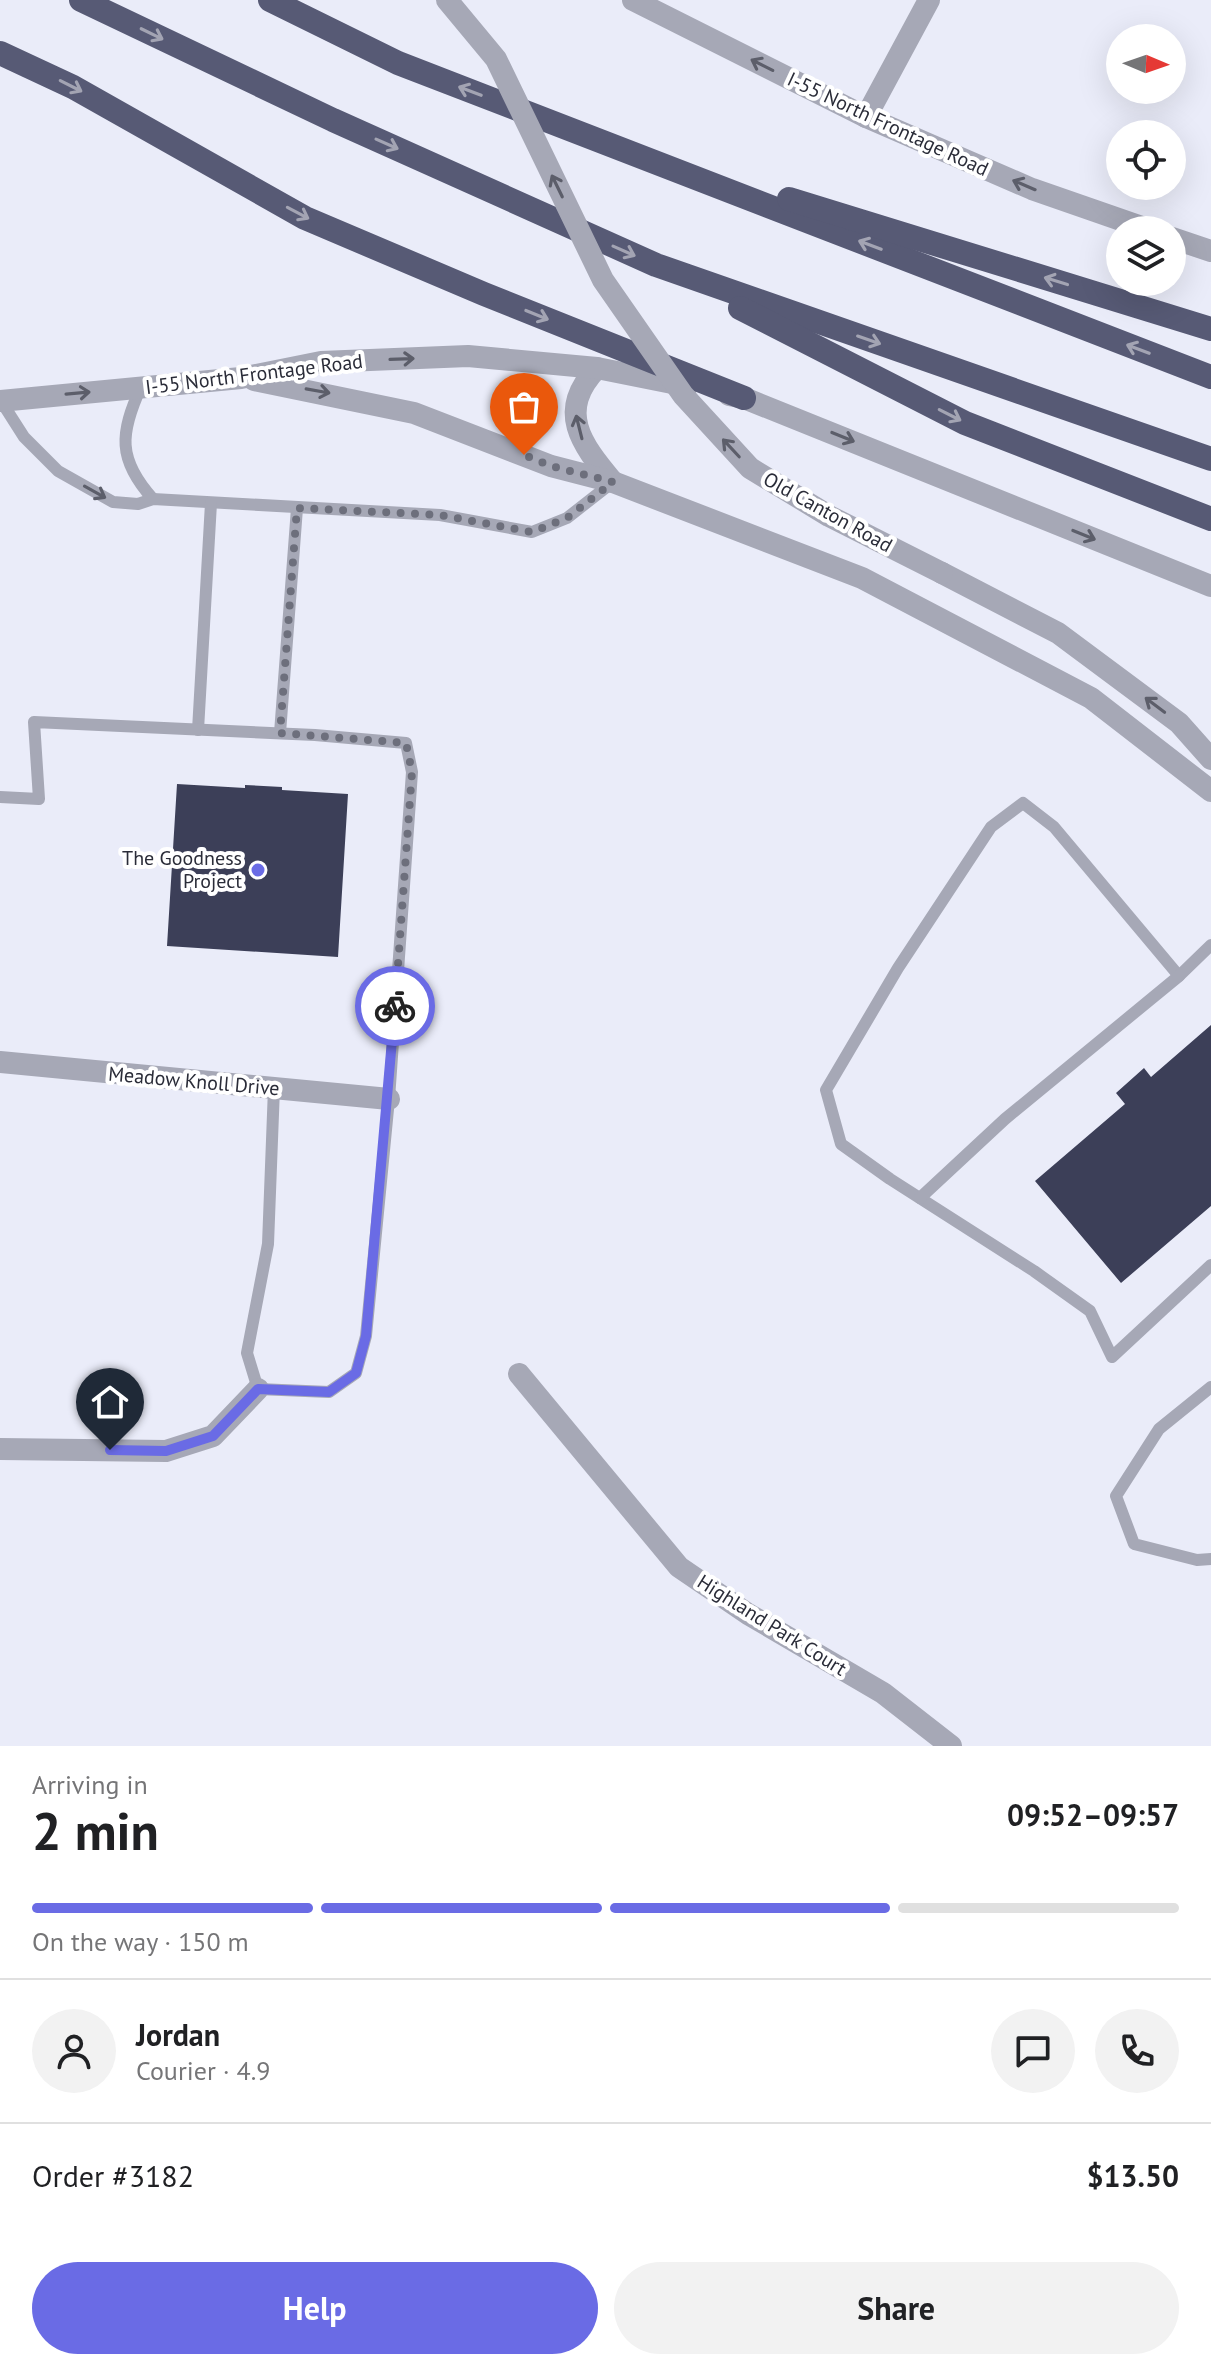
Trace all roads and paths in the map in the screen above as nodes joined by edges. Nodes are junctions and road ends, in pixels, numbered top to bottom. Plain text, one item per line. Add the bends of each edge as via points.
1 (81, 0) edge
2 (270, 0) edge
3 (447, 0) edge
4 (633, 0) edge
5 (929, 0) edge
6 (0, 53) edge
7 (866, 117) junction
8 (590, 137) junction
9 (1110, 216) edge
10 (1186, 243) edge
11 (1211, 251) edge
12 (656, 265) junction
13 (1211, 329) edge
14 (597, 368) junction
15 (1211, 377) edge
16 (241, 378) junction
17 (141, 387) junction
18 (744, 398) junction
19 (0, 401) edge
20 (1211, 459) edge
21 (613, 482) junction
22 (153, 499) junction
23 (211, 503) junction
24 (297, 508) junction
25 (1211, 519) edge
26 (1211, 586) edge
27 (198, 730) junction
28 (280, 733) junction
29 (1211, 759) edge
30 (1211, 791) edge
31 (0, 797) edge
32 (1211, 945) edge
33 (1179, 976) junction
34 (0, 1062) edge
35 (274, 1088) junction
36 (389, 1099) junction
37 (920, 1198) junction
38 (1211, 1265) edge
39 (519, 1374) dead end
40 (1211, 1387) edge
41 (258, 1389) junction
42 (0, 1449) edge
43 (1211, 1559) edge
44 (951, 1746) edge

1 -> 12 highway
8 -> 2 highway via 398,63
29 -> 3 street, Old Canton Road, bridge via 1179,723 1058,633 829,516 750,468 683,395 603,280 496,59
7 -> 4 street, I-55 North Frontage Road
5 - 7 street
6 -> 18 highway via 73,87 305,218
9 -> 7 street, I-55 North Frontage Road via 1032,189
13 -> 8 highway
15 -> 8 highway
10 - 11 street
12 -> 20 highway
12 -> 25 highway via 965,423
16 -> 14 street, I-55 North Frontage Road via 321,362 468,356
14 - 18 street, I-55 North Frontage Road
21 -> 14 street, Old Canton Road via 586,450 575,420 583,383
16 - 17 street, I-55 North Frontage Road
16 -> 21 street, Old Canton Road via 414,413 551,466
19 -> 17 street, I-55 North Frontage Road
17 - 22 lane via 127,418 125,445 136,480
18 -> 26 street, I-55 North Frontage Road
19 -> 22 lane via 24,437 58,471 113,502
21 - 24 lane via 567,518 532,532 440,515
21 - 30 street, Old Canton Road via 862,578 1091,698
22 - 23 lane
23 - 24 lane
23 - 27 lane
24 - 28 lane
27 - 28 lane
27 - 31 lane via 34,722 39,799
28 - 36 lane via 406,743 412,772
32 - 33 lane
33 - 37 lane via 1005,1119
33 - 37 lane via 1054,827 1023,803 991,827 826,1090 841,1144
34 - 35 street, Meadow Knoll Drive
35 - 36 street, Meadow Knoll Drive
35 - 41 lane via 268,1244 247,1353
36 - 41 lane via 366,1336 356,1373 329,1392
37 - 38 lane via 1090,1311 1112,1357
39 - 44 street, Highland Park Court via 679,1567 883,1693
40 - 43 lane via 1159,1429 1116,1496 1134,1544
41 - 42 street via 213,1436 166,1451

